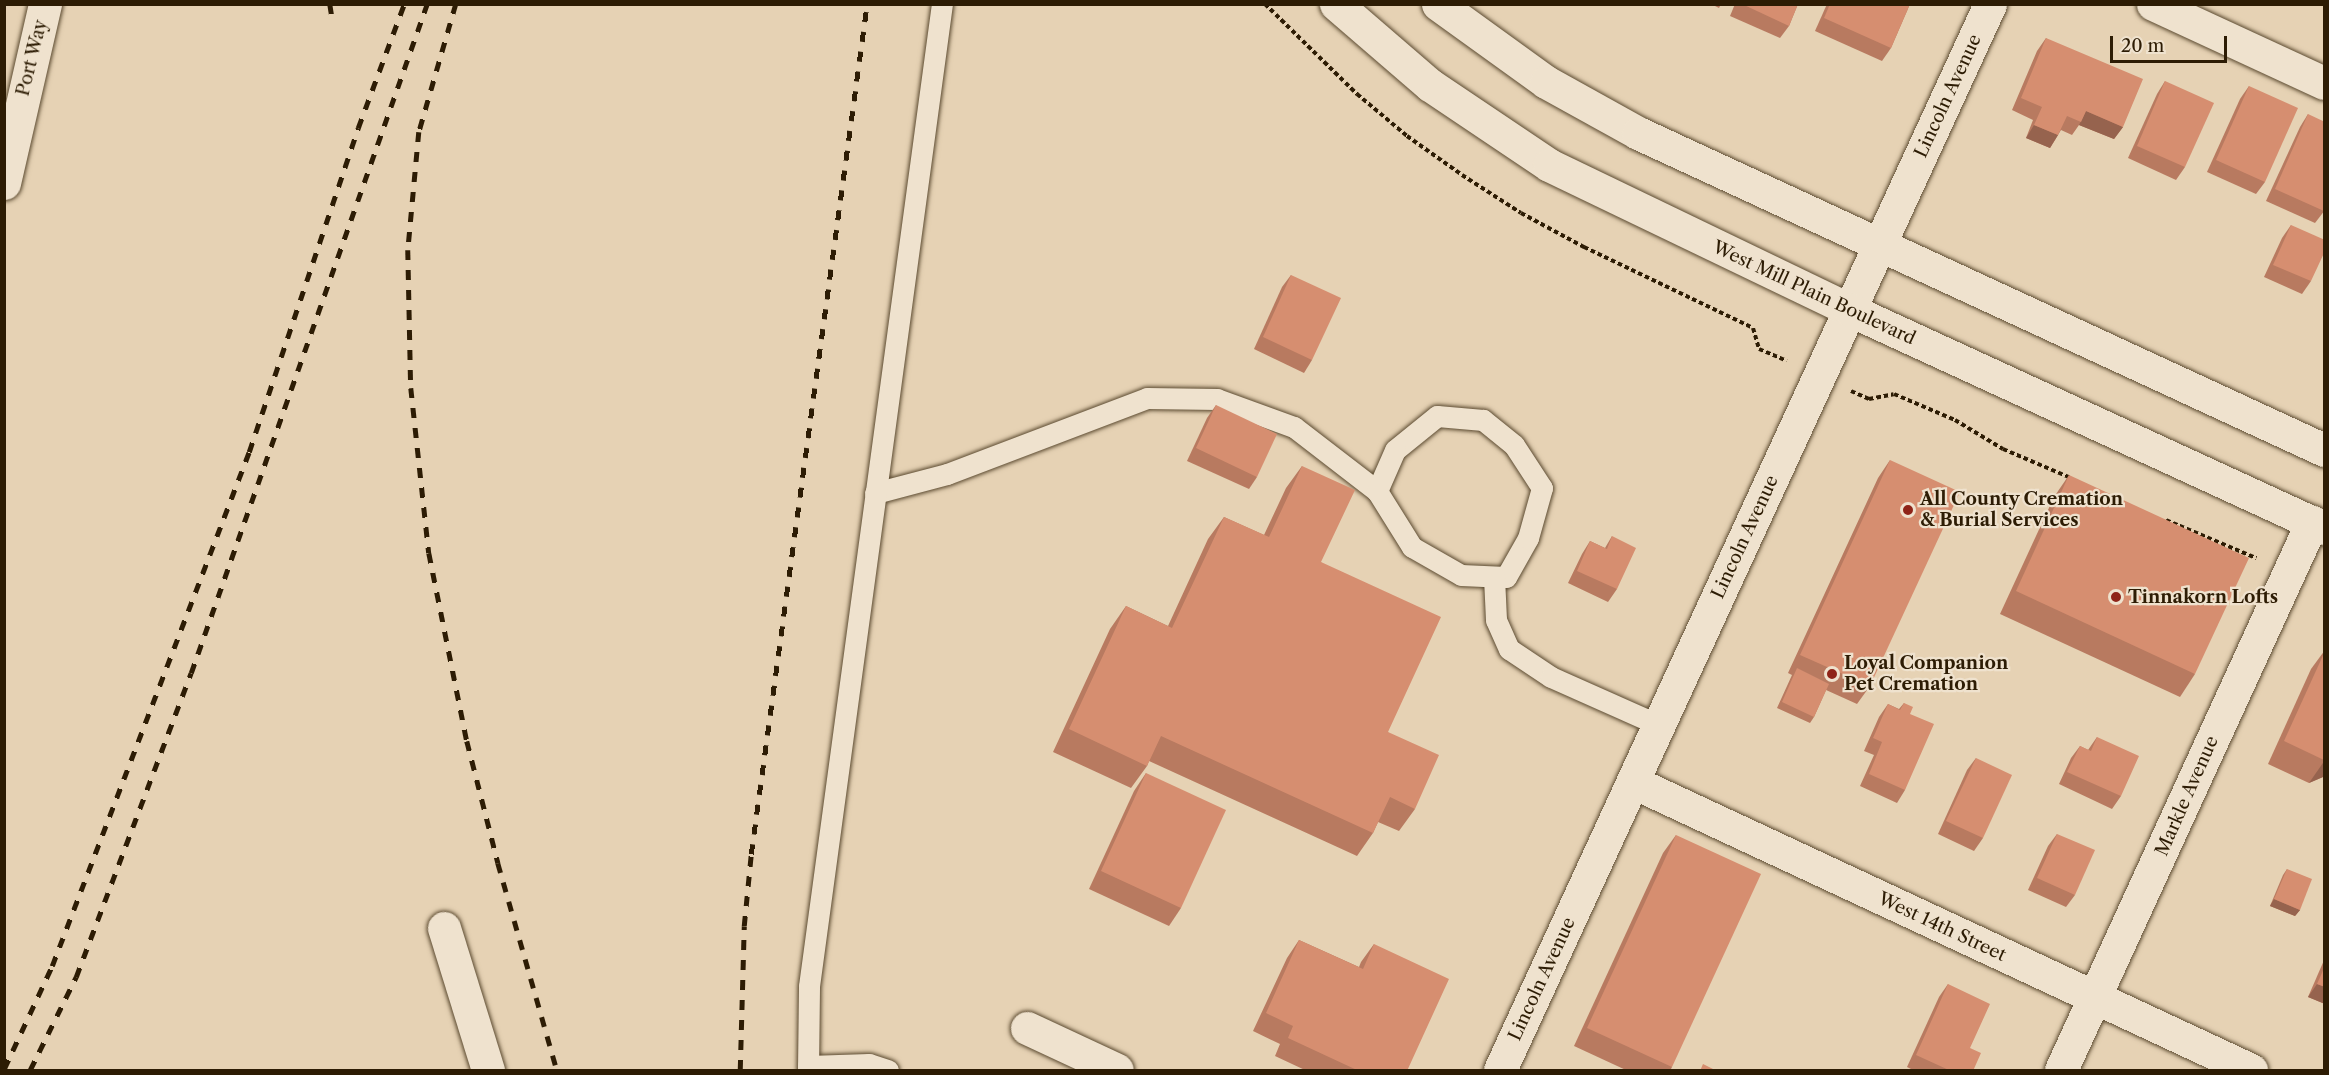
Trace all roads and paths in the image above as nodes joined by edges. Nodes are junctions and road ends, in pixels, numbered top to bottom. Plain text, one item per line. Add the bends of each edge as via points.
1 (45, 4) edge
2 (942, 4) edge
3 (1265, 4) edge
4 (1336, 4) edge
5 (1438, 4) edge
6 (1989, 4) edge
7 (2153, 4) edge
8 (2325, 83) edge
9 (4, 183) edge
10 (1879, 244) junction
11 (1850, 310) junction
12 (1759, 349) dead end
13 (1869, 399) dead end
14 (2325, 450) edge
15 (2079, 482) edge
16 (1377, 490) junction
17 (875, 493) junction
18 (2155, 515) edge
19 (2318, 525) edge
20 (2252, 557) dead end
21 (1494, 577) junction
22 (1659, 724) junction
23 (1633, 782) junction
24 (444, 928) dead end
25 (2095, 999) junction
26 (1027, 1028) dead end
27 (808, 1068) edge
28 (488, 1071) edge
29 (888, 1071) edge
30 (1117, 1071) edge
31 (1500, 1071) edge
32 (2061, 1071) edge
33 (2251, 1071) edge

1 - 9 street, Port Way
2 - 17 lane
3 - 12 path via 1357,94 1462,175 1575,242 1753,328
4 - 11 street, West Mill Plain Boulevard via 1430,85 1550,165
5 - 10 street via 1546,81 1638,132
6 - 10 street, Lincoln Avenue
7 - 8 street
10 - 11 street, Lincoln Avenue
10 - 14 street
11 - 19 street, West Mill Plain Boulevard
11 - 22 street, Lincoln Avenue
13 - 15 path via 1894,394
16 - 17 lane via 1294,428 1217,399 1146,398 947,474
16 - 21 lane via 1412,547 1461,575
16 - 21 lane via 1395,450 1437,417 1483,420 1514,445 1542,488 1528,538 1506,577
17 - 27 lane via 809,986
18 - 20 path
19 - 25 street, Markle Avenue
21 - 22 lane via 1496,620 1509,649 1551,676
22 - 23 street, Lincoln Avenue
23 - 25 street, West 14th Street
23 - 31 street, Lincoln Avenue
24 - 28 street
25 - 32 street, Markle Avenue
25 - 33 street, West 14th Street
26 - 30 street
27 - 29 lane via 869,1064

